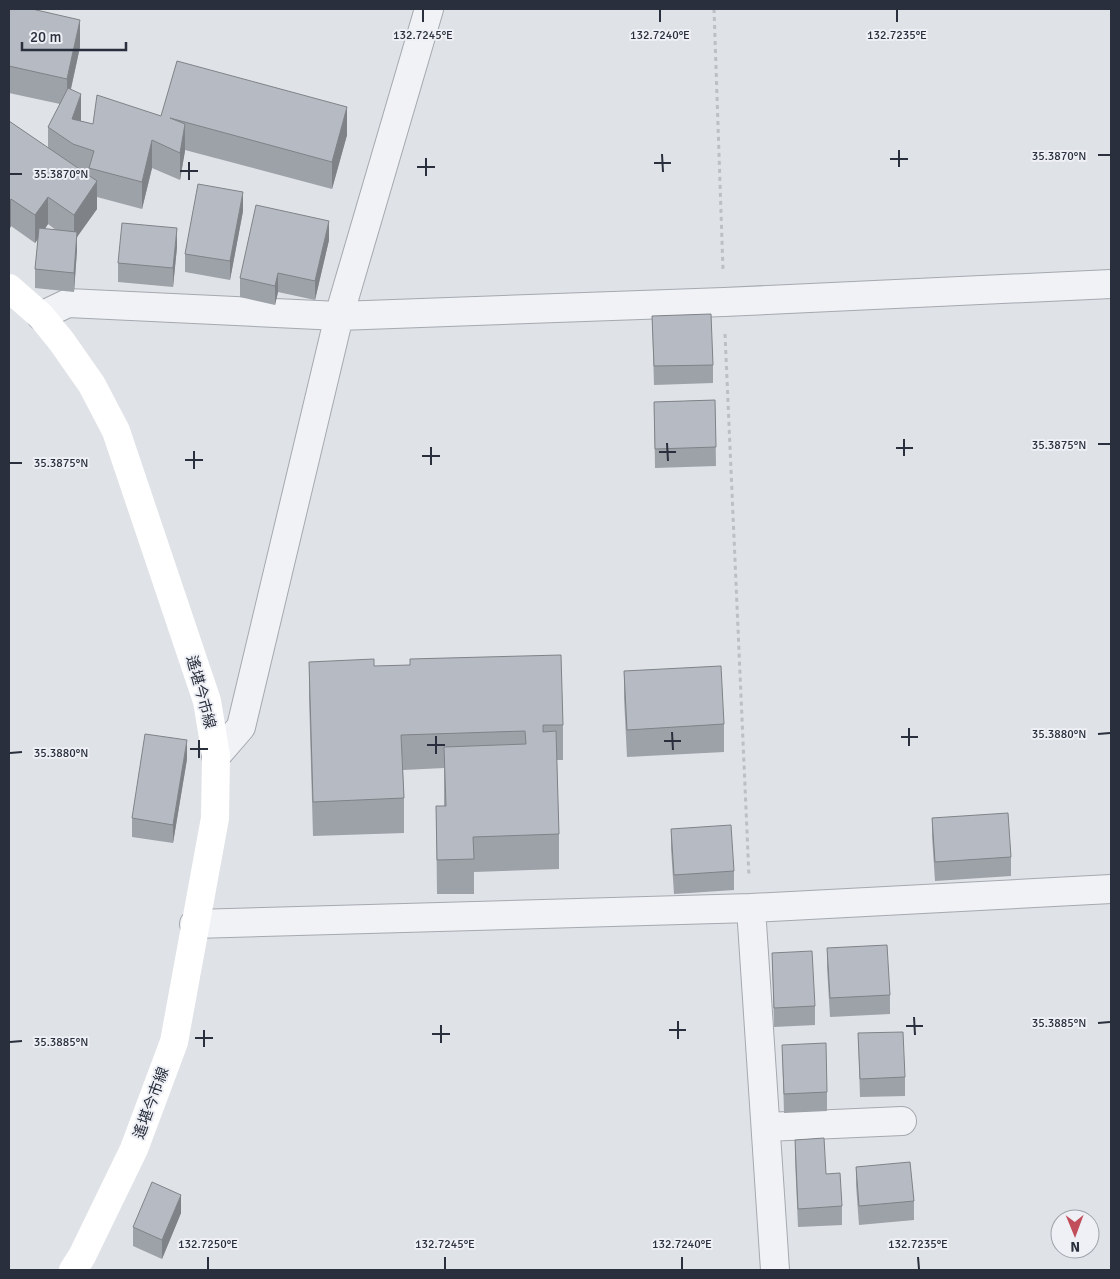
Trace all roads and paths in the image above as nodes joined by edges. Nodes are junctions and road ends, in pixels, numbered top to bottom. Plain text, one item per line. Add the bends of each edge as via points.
1 (429, 9) edge
2 (714, 9) edge
3 (1111, 284) edge
4 (9, 288) edge
5 (724, 302) junction
6 (41, 316) junction
7 (339, 316) junction
8 (216, 756) junction
9 (1111, 889) edge
10 (751, 908) junction
11 (194, 924) junction
12 (902, 1121) dead end
13 (766, 1127) junction
14 (72, 1270) edge
15 (776, 1270) edge

1 - 7 street
2 - 5 path
3 - 5 street
4 - 6 main road, 遙堪今市線
5 - 7 street
5 - 10 path
6 - 7 street via 68,303
6 - 8 main road, 遙堪今市線 via 92,385 116,431 207,701
7 - 8 street via 241,727
8 - 11 main road, 遙堪今市線 via 215,818
9 - 10 street
10 - 11 street
10 - 13 street
11 - 14 main road, 遙堪今市線 via 174,1042 134,1149 82,1256
12 - 13 street
13 - 15 street

